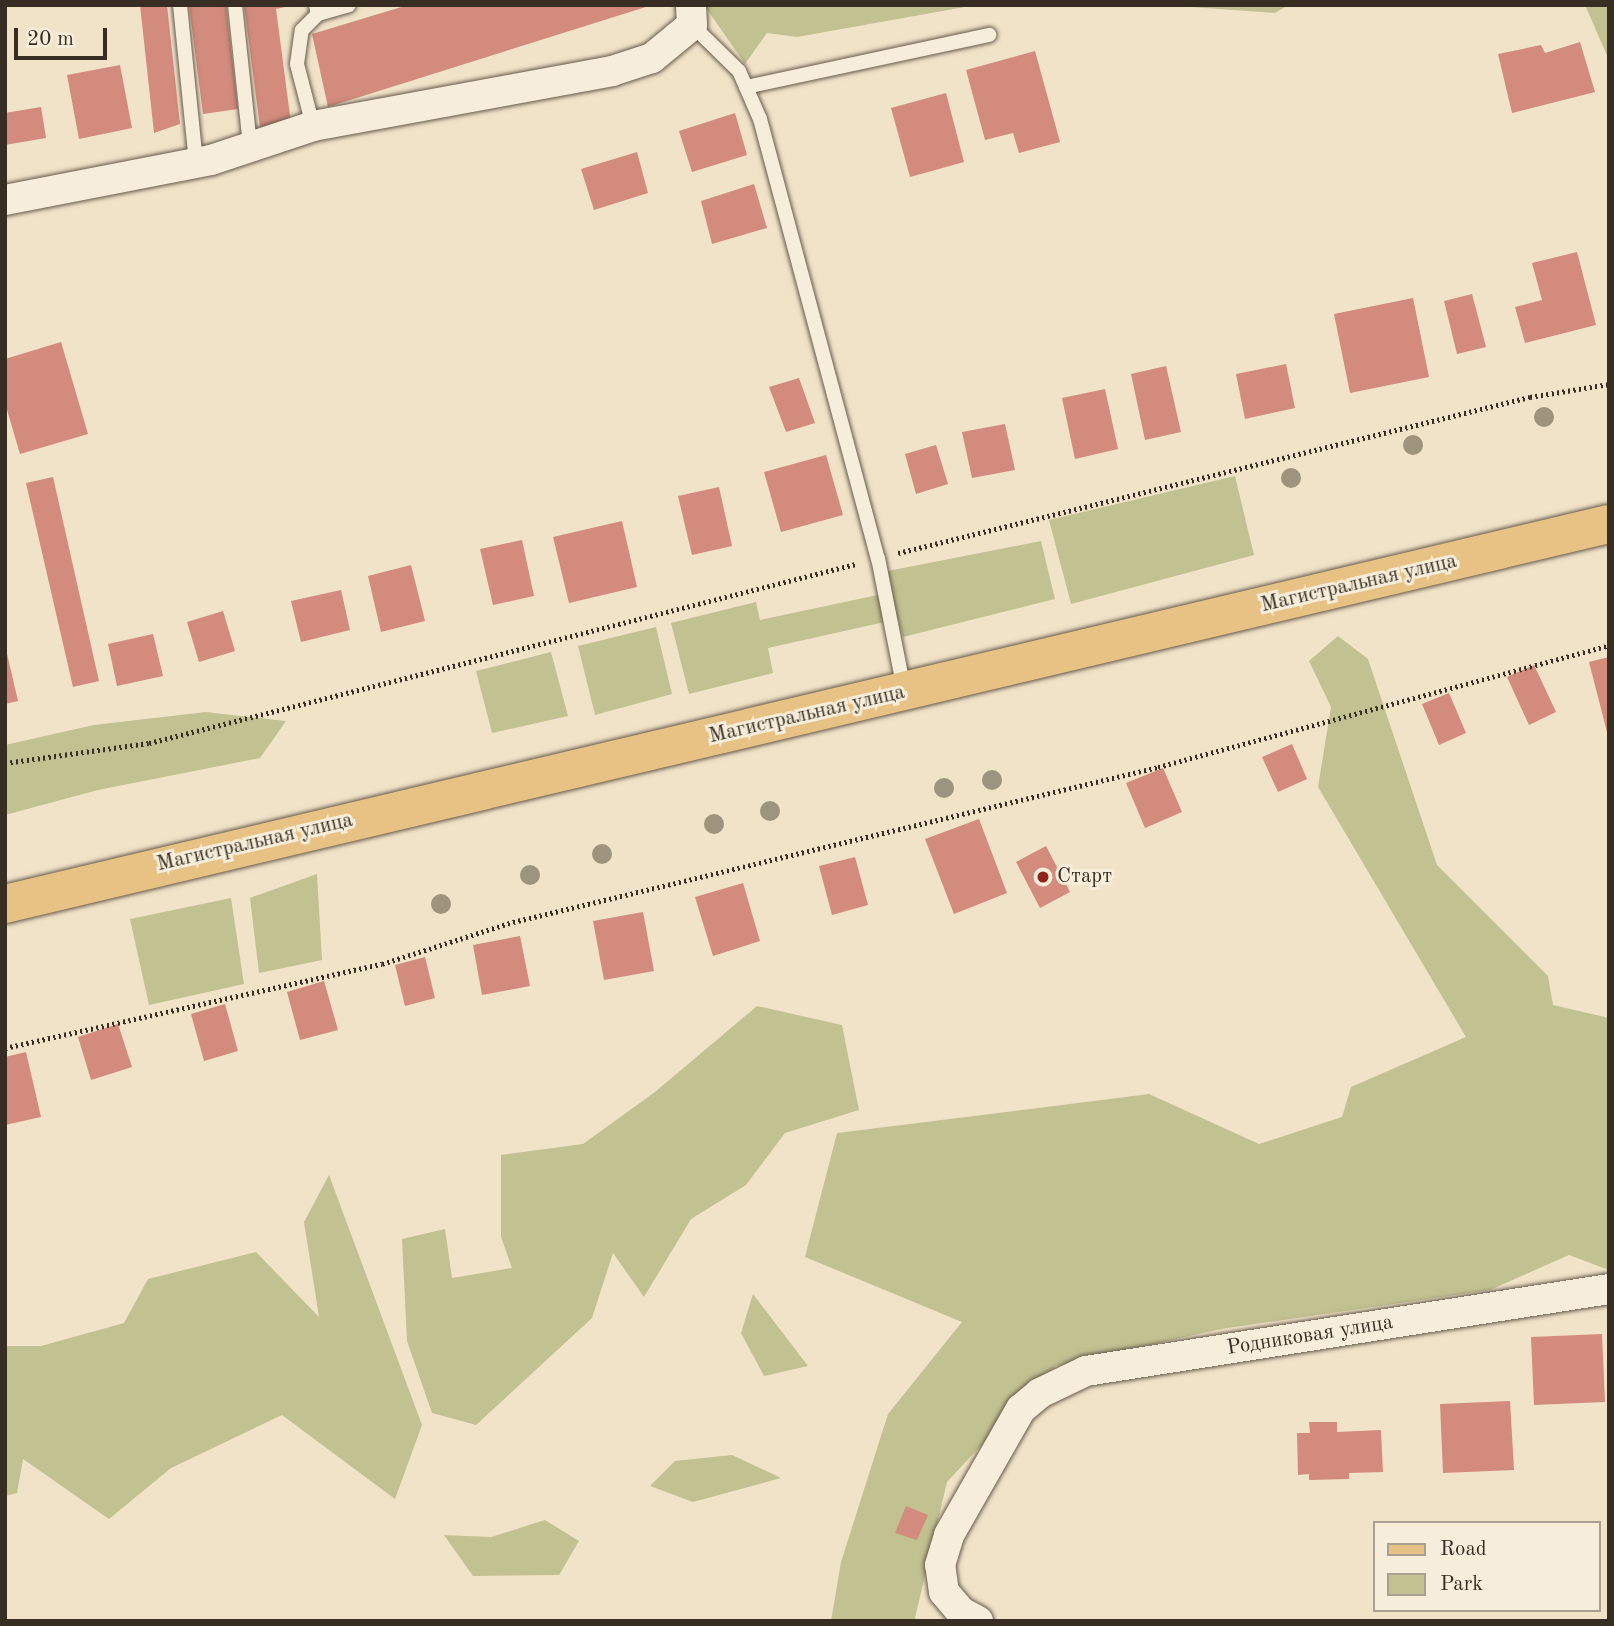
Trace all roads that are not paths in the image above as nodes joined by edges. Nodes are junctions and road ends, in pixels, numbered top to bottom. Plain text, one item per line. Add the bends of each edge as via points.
1 (180, 5) edge
2 (235, 5) edge
3 (349, 5) edge
4 (317, 10) edge
5 (691, 15) edge
6 (989, 35) dead end
7 (746, 87) junction
8 (313, 126) junction
9 (250, 145) junction
10 (196, 163) junction
11 (5, 200) edge
12 (1609, 524) edge
13 (905, 693) junction
14 (5, 904) edge
15 (1609, 1289) edge
16 (978, 1621) edge

1 - 10 lane
2 - 9 lane
3 - 4 lane
4 - 8 lane via 303,30 297,64
5 - 7 lane
5 - 8 street via 652,58 612,71
6 - 7 lane
7 - 13 lane via 760,119 878,558
8 - 9 street
9 - 10 street
10 - 11 street
12 - 13 main road, Магистральная улица
13 - 14 main road, Магистральная улица
15 - 16 street, Родниковая улица via 1086,1371 1040,1393 1021,1409 949,1535 940,1565 944,1592 961,1612

